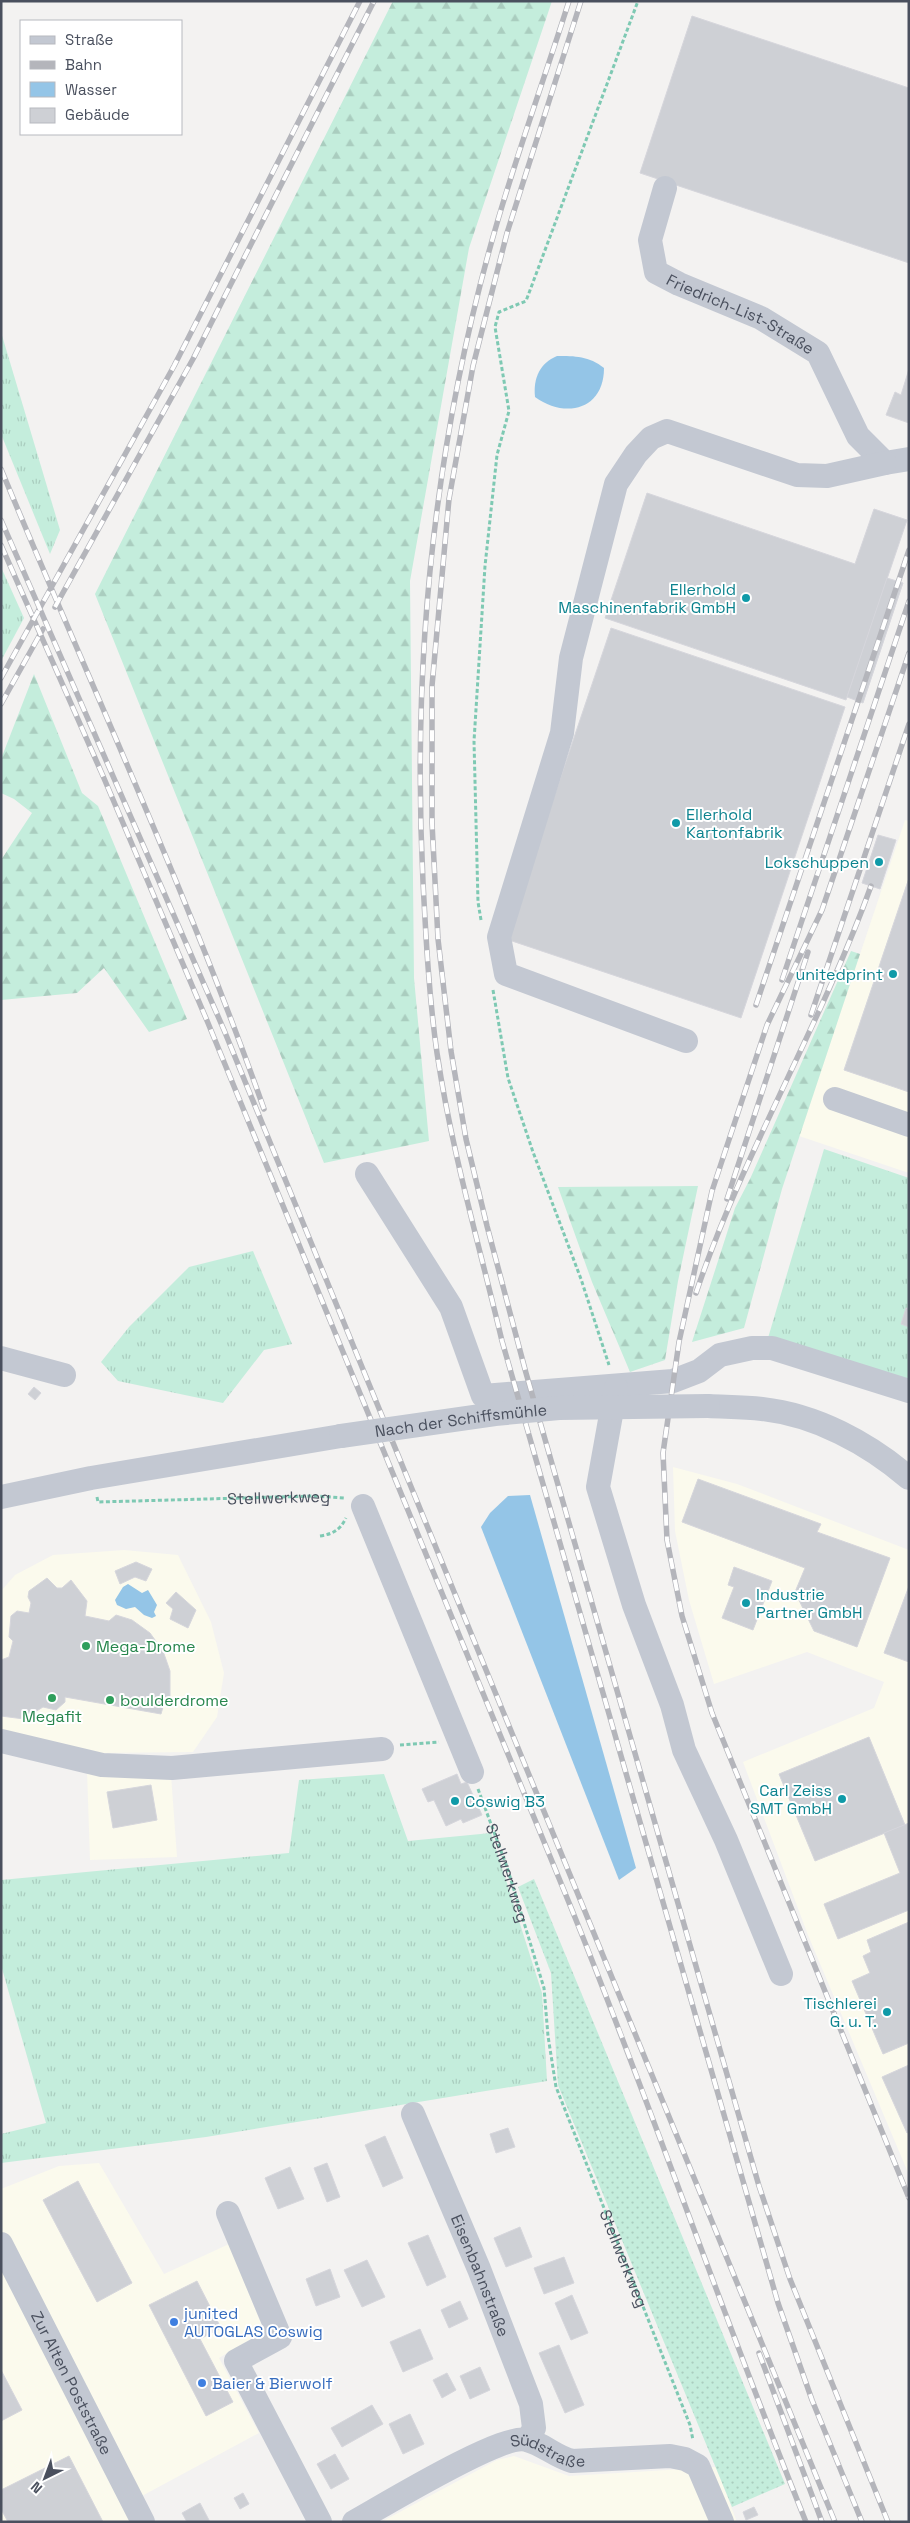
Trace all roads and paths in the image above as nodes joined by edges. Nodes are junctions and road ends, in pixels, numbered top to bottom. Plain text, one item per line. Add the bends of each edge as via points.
1 (638, 1) edge
2 (665, 188) dead end
3 (909, 459) edge
4 (885, 463) junction
5 (482, 922) dead end
6 (492, 980) dead end
7 (686, 1041) dead end
8 (835, 1099) dead end
9 (909, 1125) edge
10 (367, 1174) dead end
11 (1, 1358) edge
12 (64, 1375) dead end
13 (616, 1386) junction
14 (909, 1391) edge
15 (92, 1478) junction
16 (909, 1478) edge
17 (1, 1496) edge
18 (363, 1506) junction
19 (320, 1536) dead end
20 (458, 1736) junction
21 (1, 1741) edge
22 (382, 1749) joint
23 (472, 1772) joint
24 (781, 1974) dead end
25 (413, 2114) dead end
26 (228, 2213) dead end
27 (1, 2244) edge
28 (528, 2440) junction
29 (698, 2466) junction
30 (143, 2522) edge
31 (320, 2522) edge
32 (354, 2522) edge
33 (722, 2522) edge

1 - 5 path via 526,300 499,312 495,327 509,411 496,455 474,741 478,902
2 - 4 street, Friedrich-List-Straße via 650,240 656,272 761,318 818,353 858,436
3 - 4 street
4 - 7 street via 827,476 797,476 667,431 651,438 616,484 571,658 562,734 499,937 506,974
6 - 13 path via 508,1078
8 - 9 street
10 - 13 street, Nach der Schiffsmühle via 451,1307 483,1396
11 - 12 street
13 - 14 street, Nach der Schiffsmühle via 674,1381 699,1371 720,1356 752,1348 772,1348
13 - 24 street via 598,1487 634,1605 672,1705 684,1750 726,1840
15 - 16 street, Nach der Schiffsmühle, bridge via 495,1414 559,1408 708,1406 763,1409 806,1418 867,1447
15 - 17 street, Nach der Schiffsmühle
15 - 18 path, Stellwerkweg via 98,1502 314,1496 341,1497
18 - 19 path via 348,1515 341,1528
18 - 20 street
20 - 22 path via 444,1743 412,1743
20 - 23 street
21 - 22 street via 102,1765 172,1768
23 - 29 path, Stellwerkweg via 507,1867 544,1988 556,2087 690,2425
25 - 28 street, Eisenbahnstraße via 479,2269 531,2404 534,2428
26 - 31 street via 280,2337 236,2362
27 - 30 street, Zur Alten Poststraße
28 - 29 street, Südstraße via 572,2461 670,2456
28 - 32 street, Südstraße via 515,2439 499,2444
29 - 33 street

